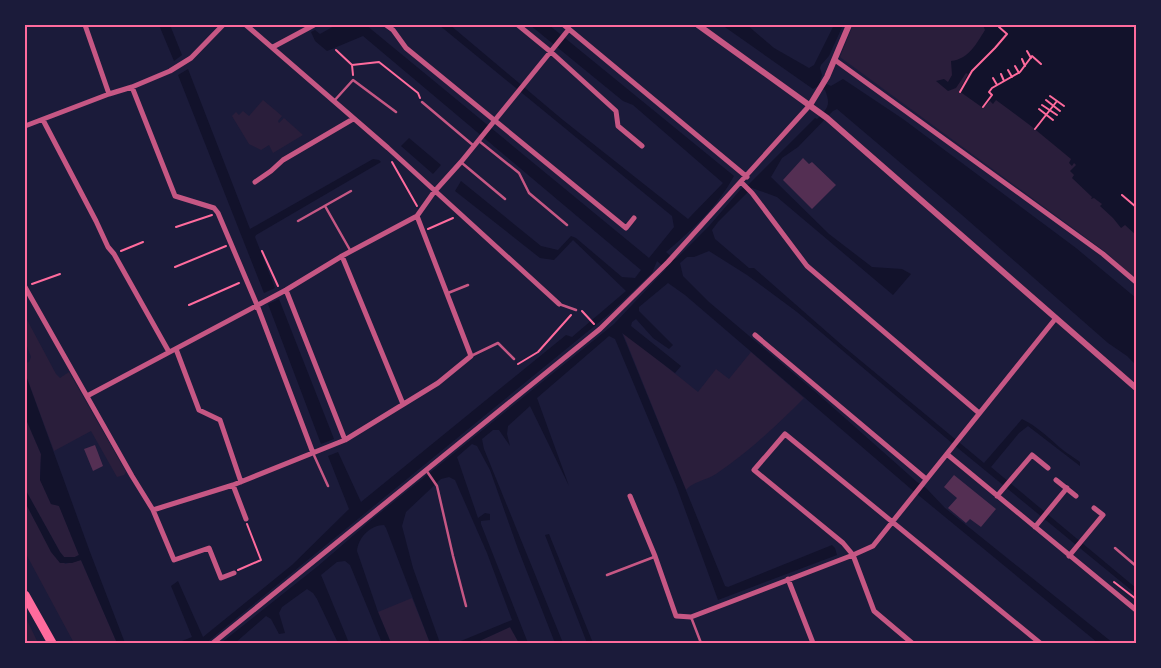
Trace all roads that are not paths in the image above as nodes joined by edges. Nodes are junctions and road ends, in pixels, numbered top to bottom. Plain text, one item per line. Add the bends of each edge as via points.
1 (85, 25) edge
2 (223, 25) edge
3 (246, 25) edge
4 (314, 25) edge
5 (386, 25) edge
6 (518, 25) edge
7 (564, 25) edge
8 (698, 25) edge
9 (849, 25) edge
10 (569, 29) junction
11 (273, 47) junction
12 (552, 50) junction
13 (835, 60) junction
14 (132, 87) junction
15 (109, 94) junction
16 (334, 101) junction
17 (422, 102) road end
18 (810, 105) junction
19 (396, 112) dead end
20 (353, 119) junction
21 (43, 120) junction
22 (494, 121) junction
23 (26, 124) edge
24 (479, 139) junction
25 (474, 146) junction
26 (642, 146) dead end
27 (461, 162) junction
28 (747, 177) junction
29 (255, 182) dead end
30 (743, 184) junction
31 (351, 191) dead end
32 (434, 192) junction
33 (505, 199) dead end
34 (326, 206) junction
35 (418, 214) junction
36 (634, 218) dead end
37 (298, 222) dead end
38 (567, 225) dead end
39 (351, 251) junction
40 (342, 256) junction
41 (1136, 282) edge
42 (468, 285) dead end
43 (25, 287) edge
44 (283, 292) junction
45 (447, 294) junction
46 (559, 304) joint
47 (257, 305) junction
48 (576, 310) road end
49 (1056, 318) junction
50 (755, 335) dead end
51 (176, 349) junction
52 (169, 352) junction
53 (471, 356) junction
54 (514, 359) road end
55 (1136, 388) edge
56 (87, 396) junction
57 (403, 404) junction
58 (979, 413) junction
59 (345, 440) junction
60 (313, 453) junction
61 (948, 455) junction
62 (1048, 468) dead end
63 (427, 472) junction
64 (1056, 480) dead end
65 (240, 482) junction
66 (924, 482) junction
67 (233, 485) junction
68 (328, 486) dead end
69 (1067, 488) junction
70 (630, 496) dead end
71 (998, 496) junction
72 (1076, 496) dead end
73 (1094, 508) dead end
74 (153, 510) junction
75 (246, 519) road end
76 (892, 522) junction
77 (1035, 527) junction
78 (1115, 548) dead end
79 (853, 555) junction
80 (655, 556) junction
81 (1069, 556) junction
82 (1136, 566) edge
83 (234, 573) road end
84 (607, 574) dead end
85 (788, 580) junction
86 (25, 595) edge
87 (466, 606) dead end
88 (1136, 610) edge
89 (690, 617) junction
90 (52, 643) edge
91 (213, 643) edge
92 (701, 643) edge
93 (814, 643) edge
94 (912, 643) edge
95 (1040, 643) edge

1 - 15 street
2 - 14 street via 191,58
3 - 11 street
4 - 11 street
5 - 22 street via 406,48
6 - 12 street
7 - 10 street
8 - 18 street
9 - 13 street
10 - 12 street
10 - 28 street
11 - 16 street
12 - 22 street
12 - 26 street via 616,110 618,126
13 - 18 street
13 - 41 street via 1103,254
14 - 15 street
14 - 47 street via 175,196 214,208 218,213
15 - 21 street
16 - 19 lane via 353,80
16 - 20 street
17 - 25 lane
18 - 28 street
18 - 49 street
20 - 29 street via 282,160
20 - 32 street
21 - 23 street
21 - 52 street via 108,247
22 - 24 street
22 - 36 street via 626,228
24 - 25 street
24 - 38 lane via 519,174 529,193
25 - 27 street
27 - 32 street
27 - 33 lane
28 - 30 street
30 - 58 street via 807,266
30 - 63 street via 591,337
31 - 34 lane
32 - 35 street
32 - 46 street
34 - 37 lane
34 - 39 lane
35 - 39 street
35 - 45 street
39 - 40 street
40 - 44 street
40 - 57 street
42 - 45 lane
43 - 56 street
44 - 47 street
44 - 59 street
45 - 53 street
46 - 48 lane
47 - 51 street
47 - 60 street
49 - 55 street
49 - 58 street
50 - 66 street
51 - 52 street
51 - 65 street via 199,410 220,420
52 - 56 street
53 - 54 lane via 498,343
53 - 57 street via 438,383
56 - 74 street
57 - 59 street
58 - 61 street
59 - 60 street
60 - 65 street
60 - 68 lane
61 - 66 street
61 - 71 street
62 - 71 street via 1032,455
63 - 87 lane via 437,486
63 - 91 street
64 - 69 street
65 - 67 street
66 - 76 street
67 - 74 street
67 - 75 street
69 - 72 street
69 - 77 street
70 - 80 street
71 - 77 street
73 - 81 street via 1103,515
74 - 83 street via 174,560 209,548 220,578
76 - 79 street via 873,546
76 - 79 street via 785,434 754,470 843,543
76 - 95 street
77 - 81 street
78 - 82 lane
79 - 85 street
79 - 94 street via 874,611
80 - 84 lane
80 - 89 street via 676,616
81 - 88 street
85 - 89 street
85 - 93 street
86 - 90 highway
89 - 92 lane

